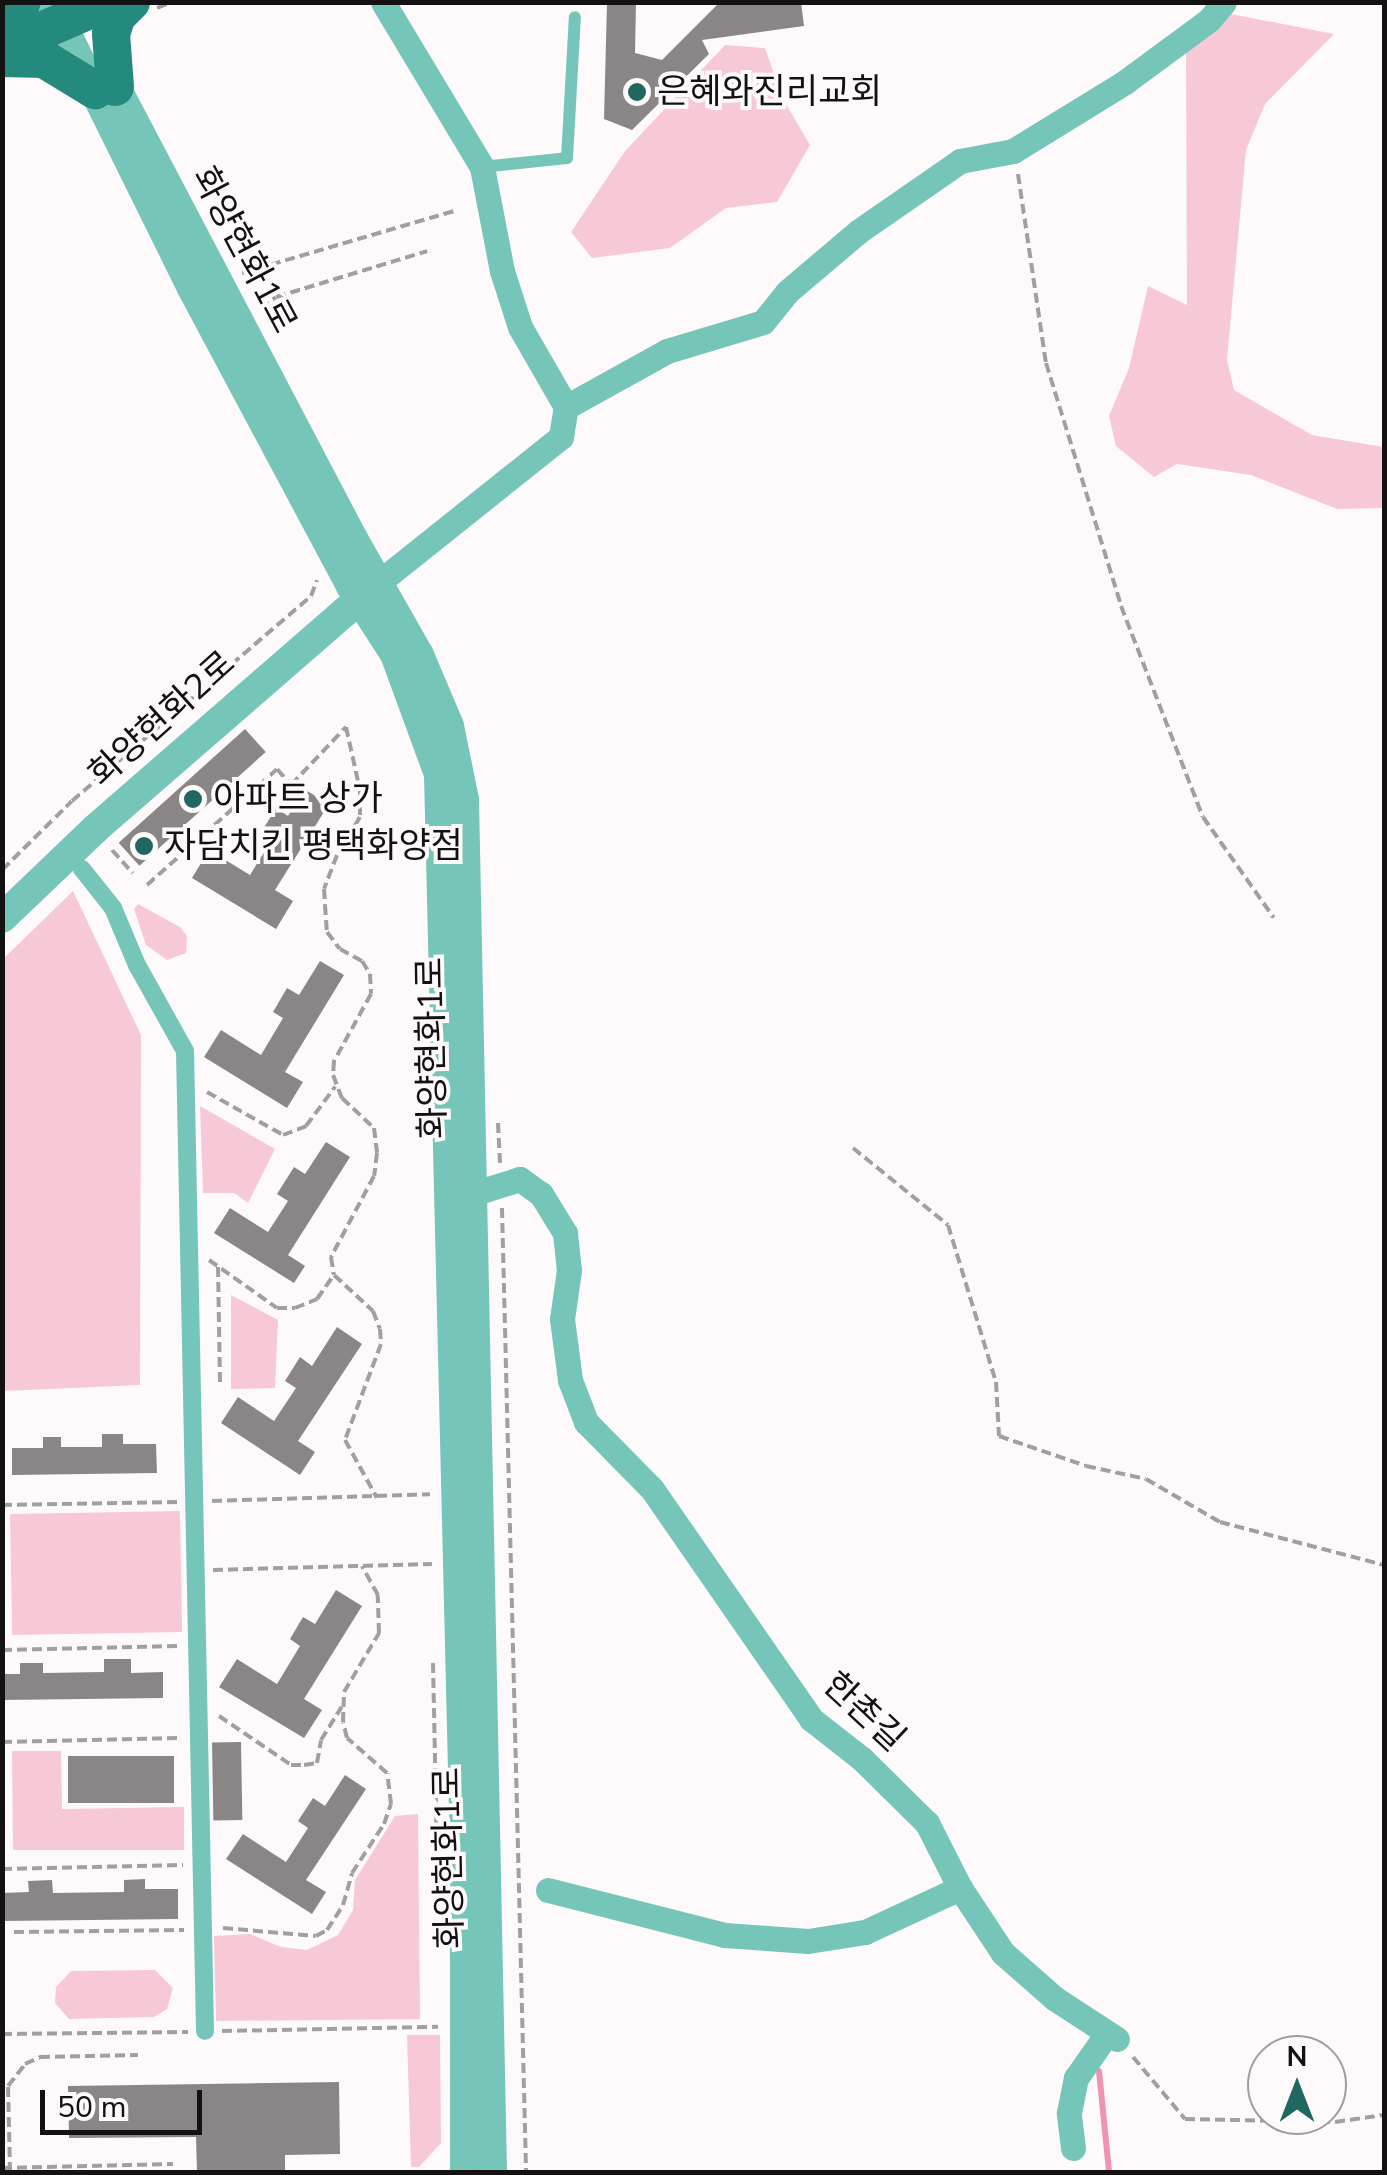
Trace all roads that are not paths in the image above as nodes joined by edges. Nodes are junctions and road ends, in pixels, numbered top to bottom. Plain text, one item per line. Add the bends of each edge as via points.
1 (22, 2) edge
2 (383, 2) edge
3 (1224, 2) edge
4 (142, 6) edge
5 (70, 9) edge
6 (2, 12) edge
7 (575, 17) dead end
8 (2, 48) edge
9 (2, 58) edge
10 (105, 88) junction
11 (482, 167) junction
12 (566, 407) junction
13 (365, 584) junction
14 (82, 869) dead end
15 (2, 891) edge
16 (2, 918) edge
17 (472, 1194) junction
18 (960, 1888) junction
19 (548, 1890) dead end
20 (204, 2031) dead end
21 (1072, 2148) dead end
22 (466, 2172) edge
23 (492, 2172) edge

1 - 6 main road
2 - 11 street
3 - 12 street via 1164,54 1014,151 960,161 819,262 753,328 667,352
4 - 10 main road via 118,16
5 - 8 main road
5 - 10 street, 화양현화1로
7 - 11 lane via 566,158
9 - 10 main road via 44,58
10 - 13 street, 화양현화1로
11 - 12 street via 520,328
12 - 13 street via 561,436
13 - 15 street, 화양현화2로 via 82,814
13 - 16 street, 화양현화2로
13 - 17 street, 화양현화1로 via 419,655 450,726 464,800
13 - 22 street, 화양현화1로 via 414,698 438,774 442,816
14 - 20 street via 112,908 185,1051
17 - 18 street, 한촌길 via 520,1179 541,1194 566,1234 570,1270 562,1319 570,1380 586,1422 652,1489 811,1719 927,1823
17 - 23 street, 화양현화1로
18 - 19 street via 865,1932 808,1941 726,1936
18 - 21 street, 한촌길 via 1003,1953 1111,2036 1076,2078

